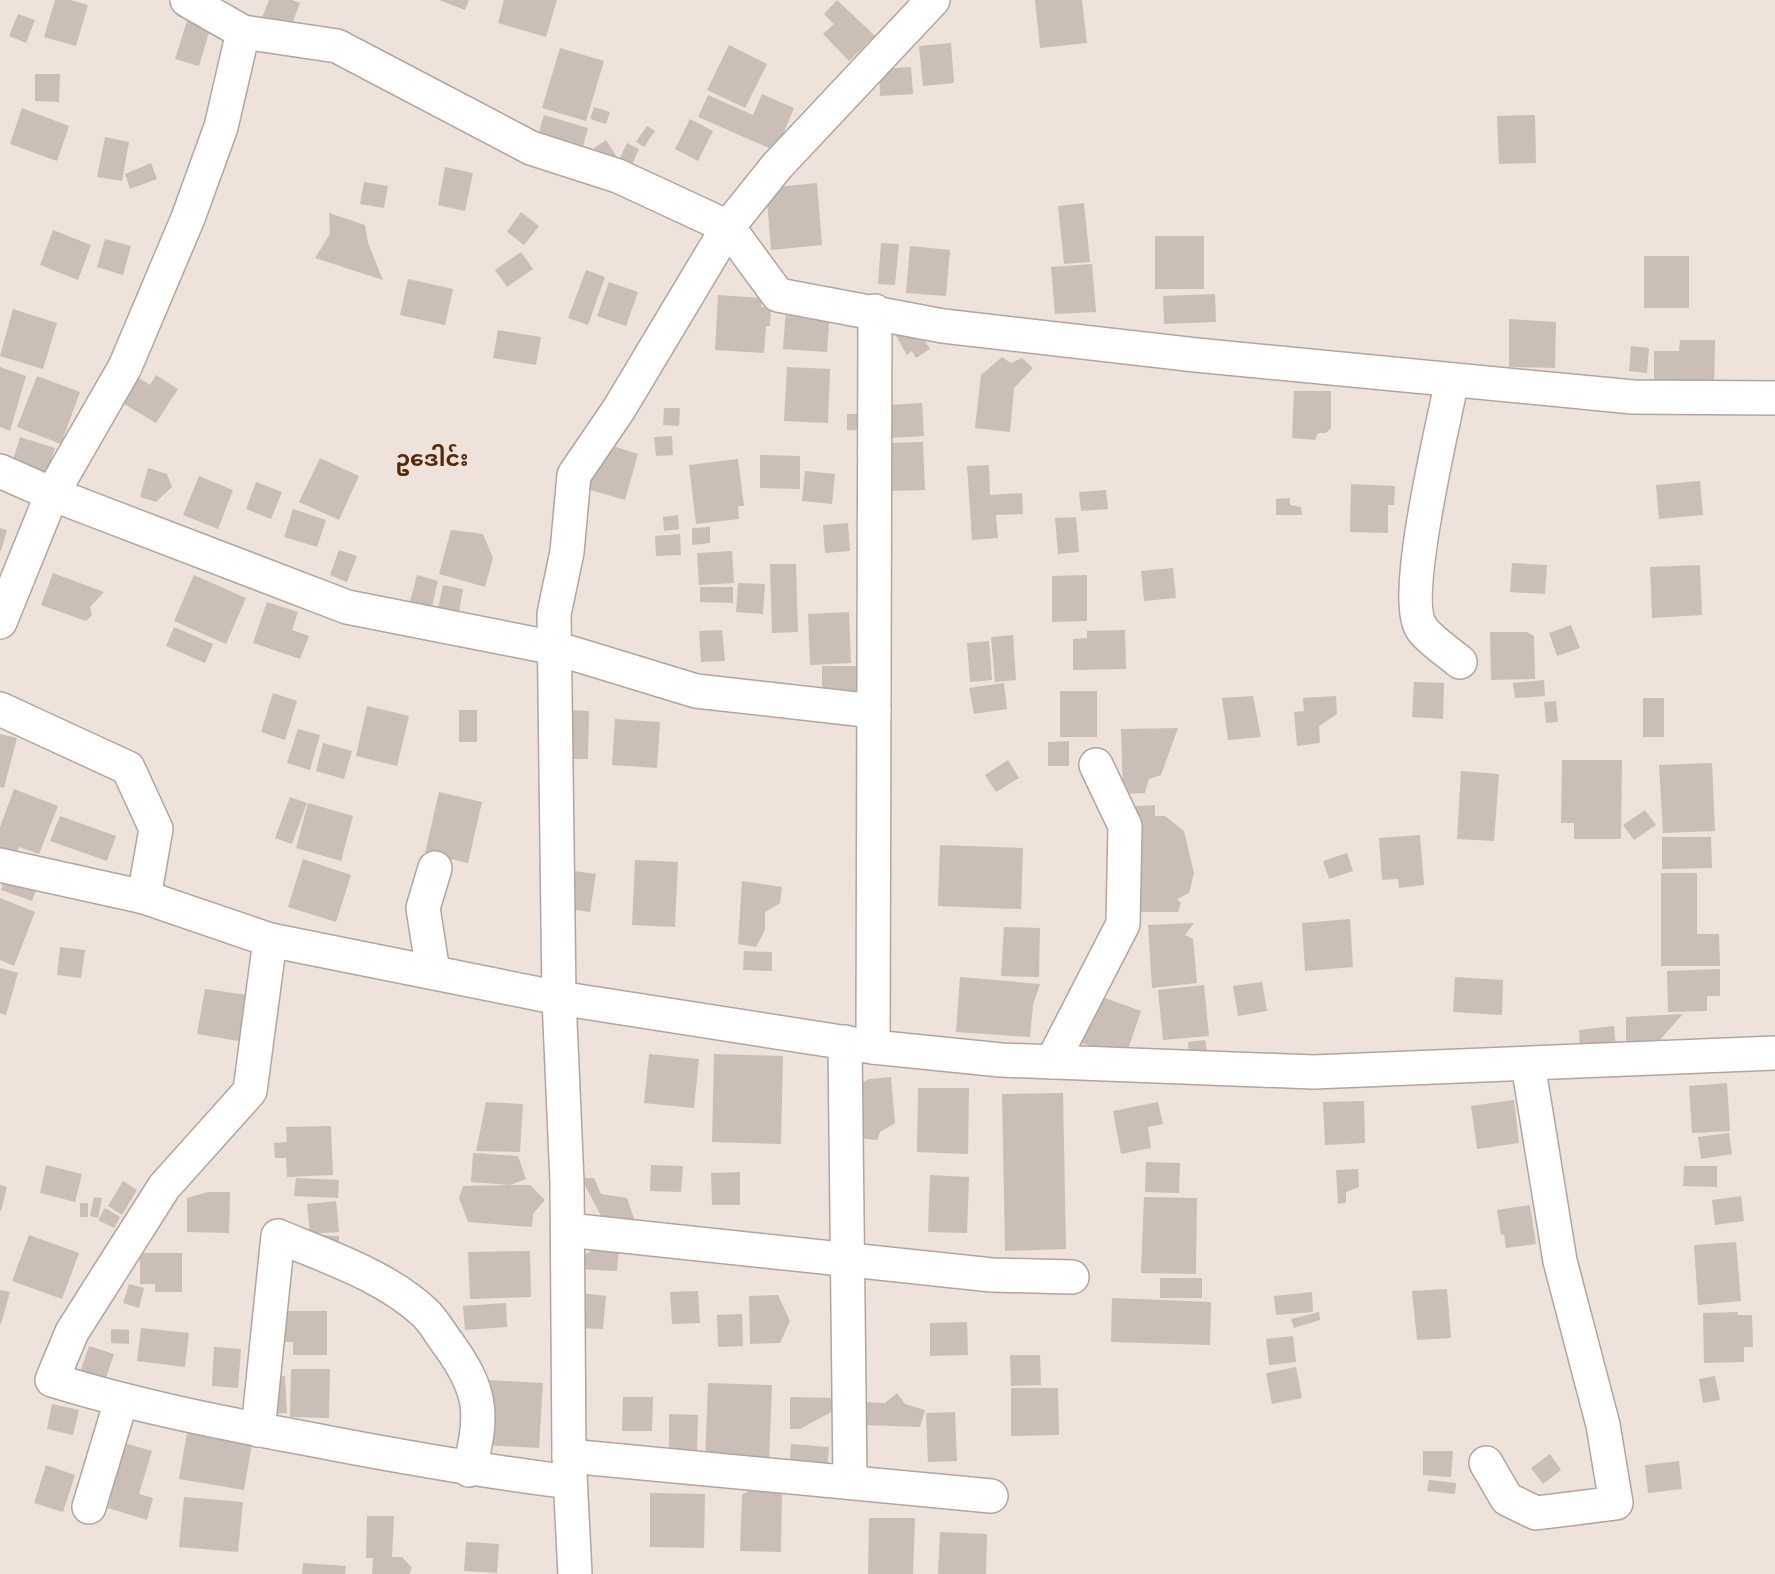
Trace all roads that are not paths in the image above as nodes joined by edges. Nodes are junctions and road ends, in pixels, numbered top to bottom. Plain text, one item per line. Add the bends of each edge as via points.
1 (188, 0) edge
2 (933, 0) edge
3 (243, 32) junction
4 (728, 227) junction
5 (875, 311) junction
6 (1452, 380) junction
7 (1775, 398) edge
8 (0, 471) edge
9 (52, 494) junction
10 (0, 622) edge
11 (555, 648) junction
12 (1460, 662) dead end
13 (0, 709) edge
14 (874, 711) junction
15 (1096, 765) dead end
16 (0, 865) edge
17 (435, 868) dead end
18 (144, 897) junction
19 (270, 940) junction
20 (433, 972) junction
21 (559, 998) junction
22 (859, 1045) junction
23 (1775, 1053) edge
24 (1052, 1062) junction
25 (1528, 1064) junction
26 (568, 1230) junction
27 (846, 1260) junction
28 (1072, 1277) dead end
29 (121, 1401) junction
30 (258, 1430) junction
31 (1486, 1463) dead end
32 (570, 1469) junction
33 (469, 1470) junction
34 (850, 1482) junction
35 (991, 1496) dead end
36 (89, 1507) dead end
37 (575, 1574) edge

1 - 3 street
2 - 4 street via 777,166
3 - 4 street via 337,46 531,148 618,176
3 - 9 street via 222,127 188,218 124,367
4 - 5 street via 778,295
4 - 11 street via 619,409 574,475 567,552 554,614
5 - 6 street via 1011,335
5 - 14 street
6 - 7 street via 1633,397
6 - 12 street via 1418,559 1415,598 1421,628
8 - 9 street
9 - 10 street
9 - 11 street via 347,607
11 - 14 street via 696,690
11 - 21 street
13 - 18 street via 128,768 156,829
14 - 22 street
15 - 24 street via 1125,826 1124,924
16 - 18 street
17 - 20 street via 423,908
18 - 19 street
19 - 20 street
19 - 29 street via 250,1091 164,1187 72,1332 52,1380
20 - 21 street
21 - 22 street
21 - 26 street
22 - 24 street
22 - 27 street
23 - 25 street
24 - 25 street via 1314,1072
25 - 31 street via 1560,1261 1603,1425 1616,1503 1536,1513 1507,1499
26 - 27 street
26 - 32 street
27 - 28 street via 992,1275
27 - 34 street
29 - 30 street
29 - 36 street
30 - 33 street
30 - 33 street via 278,1236 375,1278 425,1312 467,1370 478,1400 477,1439
32 - 33 street
32 - 34 street
32 - 37 street
34 - 35 street

